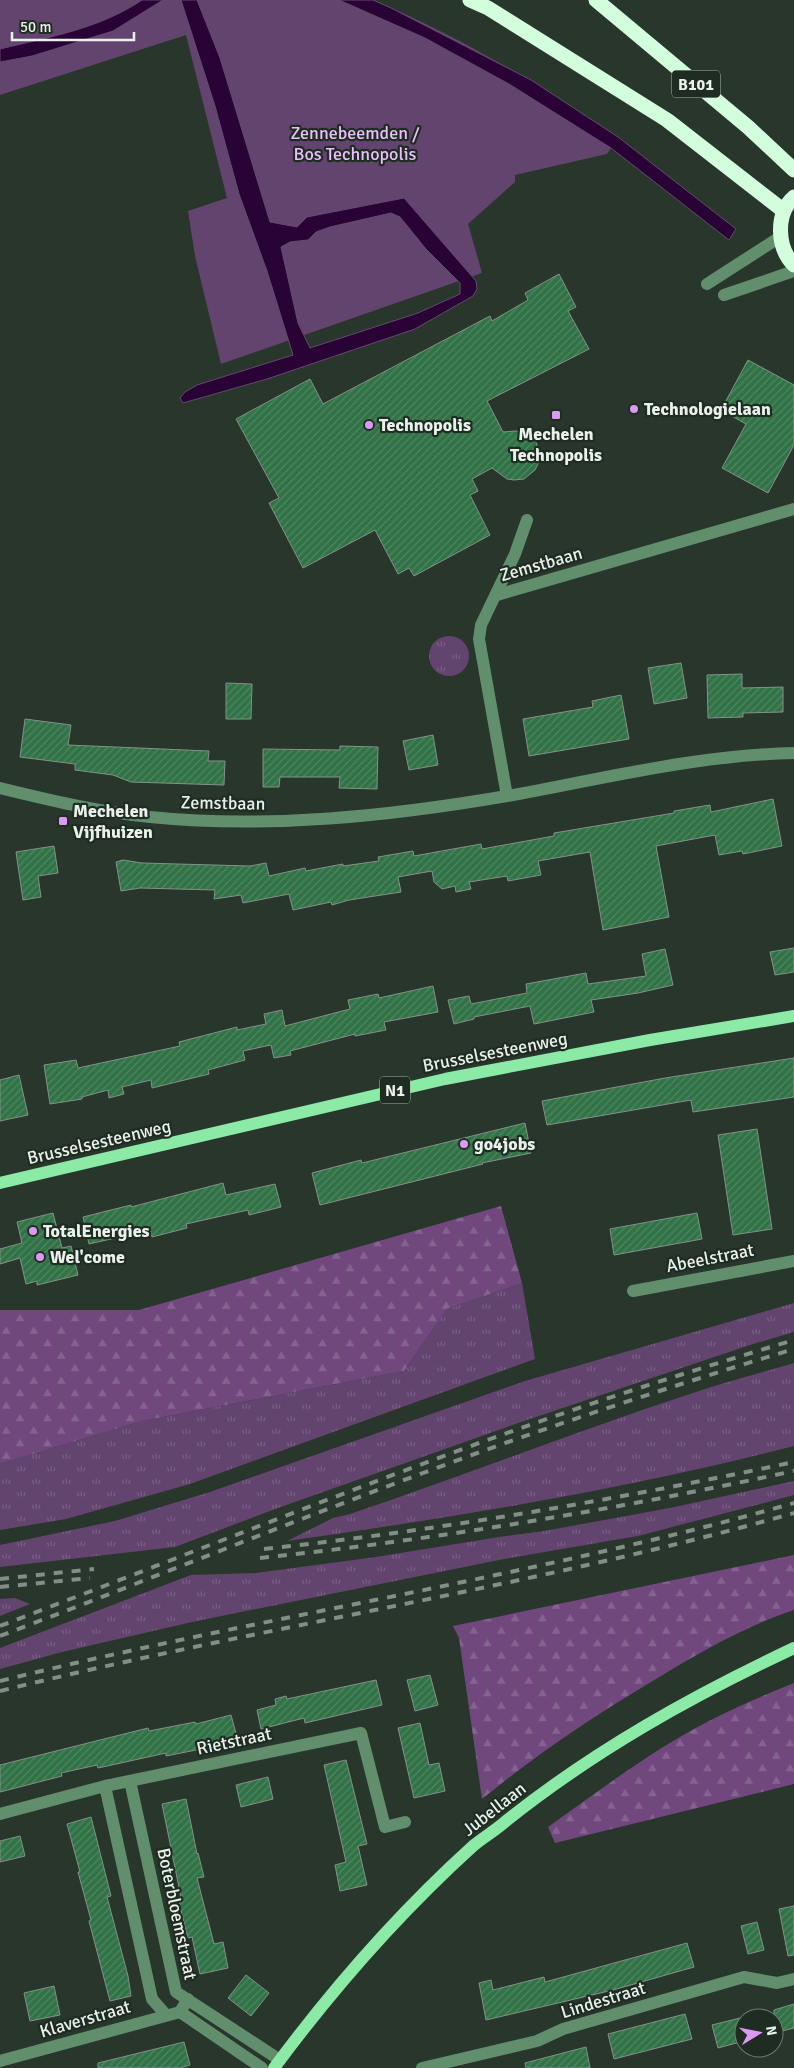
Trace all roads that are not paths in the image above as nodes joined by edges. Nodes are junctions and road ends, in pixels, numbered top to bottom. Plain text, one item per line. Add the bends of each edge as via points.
1 (470, 0) edge
2 (596, 0) edge
3 (794, 170) edge
4 (794, 197) edge
5 (784, 211) junction
6 (780, 236) junction
7 (794, 266) edge
8 (794, 271) edge
9 (707, 284) dead end
10 (724, 295) dead end
11 (794, 509) edge
12 (527, 520) dead end
13 (497, 595) junction
14 (794, 753) edge
15 (0, 788) edge
16 (507, 796) junction
17 (794, 1016) edge
18 (0, 1183) edge
19 (794, 1260) edge
20 (633, 1290) dead end
21 (794, 1648) edge
22 (130, 1781) junction
23 (105, 1786) junction
24 (0, 1814) edge
25 (406, 1822) dead end
26 (794, 1979) edge
27 (188, 1999) junction
28 (180, 2012) junction
29 (166, 2015) junction
30 (0, 2061) edge
31 (277, 2064) edge
32 (262, 2068) edge
33 (422, 2068) edge

1 - 5 highway, B101 via 488,8 667,120
2 - 3 highway, B101 via 748,127
4 - 5 highway
5 - 6 highway
6 - 7 highway
6 - 9 street
8 - 10 street
11 - 13 street, Zemstbaan
12 - 13 street
13 - 16 street, Zemstbaan via 482,625 479,639
14 - 16 street, Zemstbaan via 683,763
15 - 16 street, Zemstbaan via 122,814 276,822 412,810
17 - 18 main road, Brusselsesteenweg / N1 via 445,1079
19 - 20 street, Abeelstraat
21 - 31 main road, Jubellaan via 634,1731 583,1763 475,1845 395,1920 355,1964
22 - 23 street, Rietstraat
22 - 25 street, Rietstraat via 361,1733 385,1827
22 - 27 street, Boterbloemstraat via 176,1992
23 - 24 street, Rietstraat
23 - 29 street via 152,1999
26 - 33 street, Lindestraat via 777,1983 744,1977 563,2029 536,2041
27 - 28 street
27 - 31 street, Boterbloemstraat
28 - 29 street, Klaverstraat
28 - 32 street
29 - 30 street, Klaverstraat

